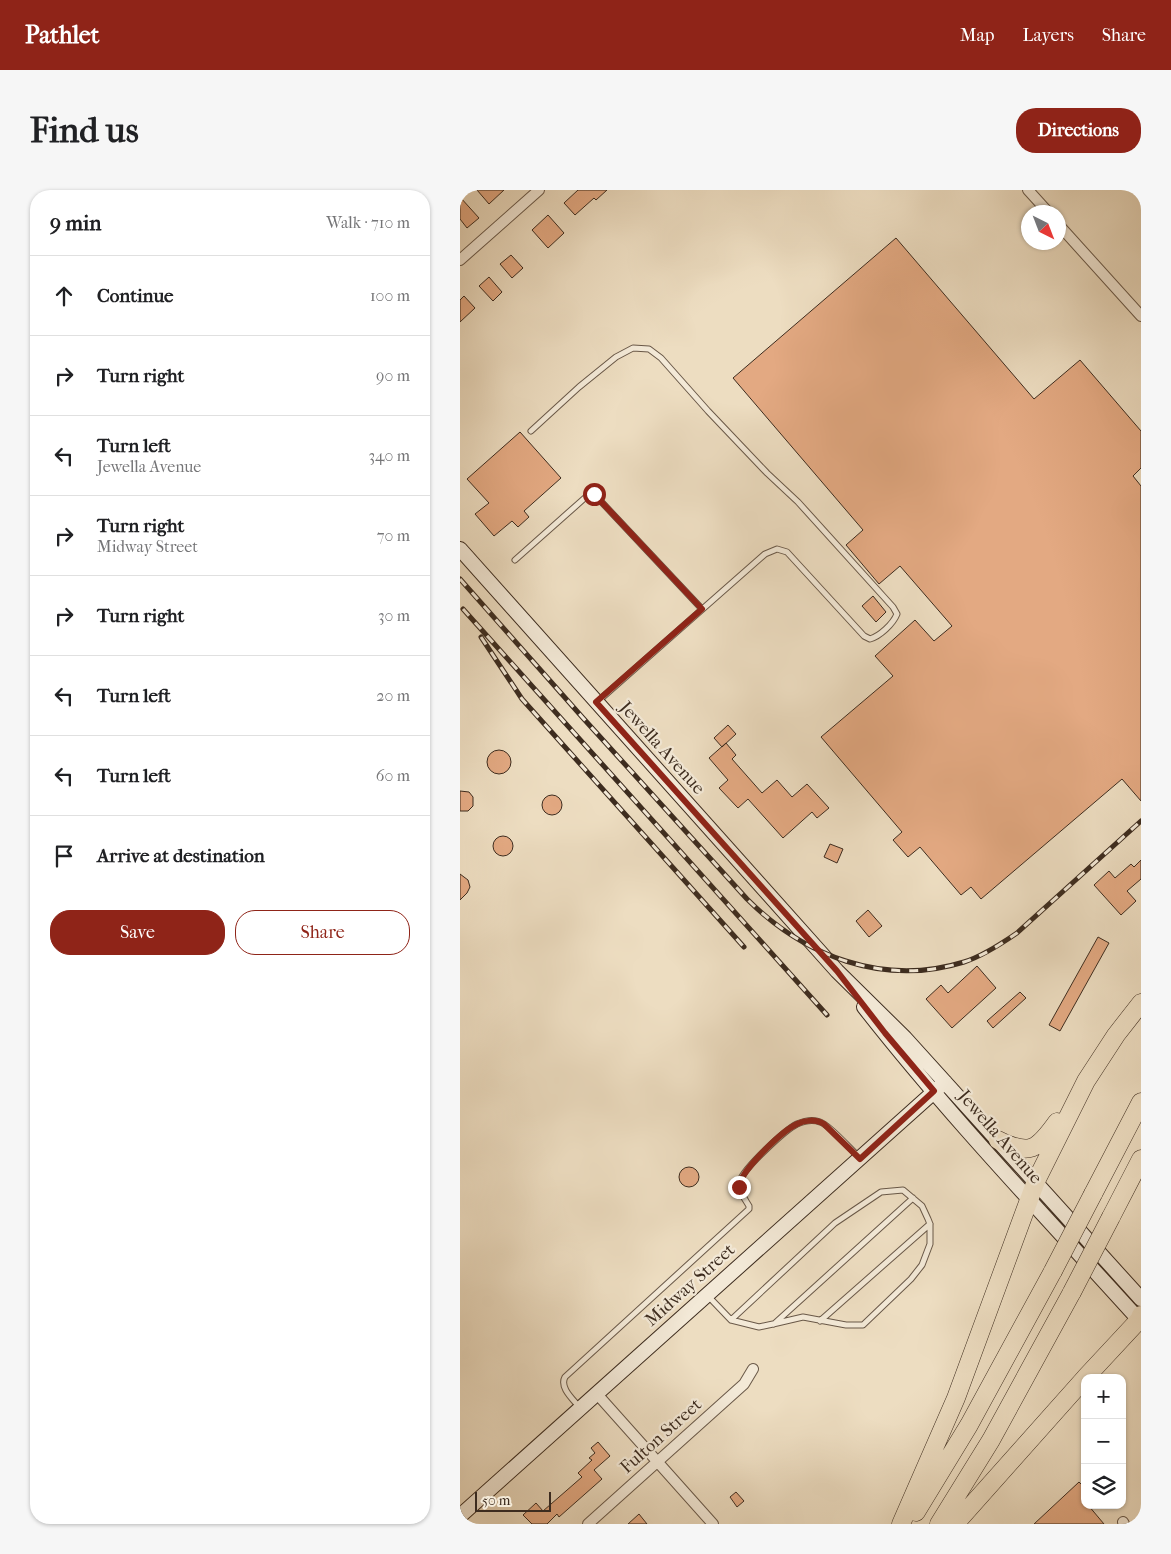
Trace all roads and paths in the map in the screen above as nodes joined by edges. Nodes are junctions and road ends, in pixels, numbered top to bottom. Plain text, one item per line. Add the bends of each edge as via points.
1 (539, 190) edge
2 (1028, 190) edge
3 (1042, 205) edge
4 (1066, 233) edge
5 (460, 260) edge
6 (1141, 316) edge
7 (531, 431) dead end
8 (460, 549) edge
9 (515, 560) dead end
10 (702, 609) junction
11 (596, 702) junction
12 (1141, 1002) edge
13 (1086, 1081) junction
14 (940, 1087) junction
15 (1141, 1102) edge
16 (998, 1140) junction
17 (860, 1159) junction
18 (1141, 1160) edge
19 (1036, 1181) junction
20 (913, 1198) junction
21 (1029, 1199) junction
22 (930, 1224) junction
23 (707, 1295) junction
24 (1141, 1298) edge
25 (1140, 1319) edge
26 (731, 1320) junction
27 (820, 1321) junction
28 (773, 1324) junction
29 (753, 1370) dead end
30 (1089, 1374) edge
31 (1081, 1382) edge
32 (597, 1394) junction
33 (581, 1408) junction
34 (658, 1461) junction
35 (460, 1516) edge
36 (588, 1524) edge
37 (713, 1524) edge
38 (901, 1524) edge
39 (908, 1524) edge
40 (939, 1524) edge
41 (955, 1524) edge

1 - 5 street
2 - 3 street
4 - 6 street
7 - 10 lane via 616,357 634,348 649,349 798,502 896,614 894,620 875,637 864,636 787,552 777,549 765,554
8 - 11 main road, Jewella Avenue
9 - 10 lane via 587,496 594,494
10 - 11 lane
11 - 14 main road, Jewella Avenue via 837,971 885,1033
12 - 13 highway
13 - 16 highway via 1037,1146 1024,1149
13 - 19 highway
14 - 16 main road, Jewella Avenue
14 - 17 main road, Midway Street
14 - 21 main road, Jewella Avenue
15 - 39 highway, bridge via 969,1425
16 - 19 main road, Jewella Avenue
17 - 23 main road, Midway Street
17 - 33 lane via 820,1122 795,1125 772,1144 740,1181 739,1187 748,1209 565,1377 564,1386
18 - 40 highway, bridge via 991,1440
19 - 21 highway
19 - 24 main road, Jewella Avenue
20 - 22 lane via 922,1206
20 - 26 lane via 903,1190 881,1192 835,1223
20 - 28 lane
21 - 25 main road, Jewella Avenue
21 - 38 highway via 956,1398
22 - 27 lane
22 - 27 lane via 930,1244 922,1265 863,1325
23 - 26 lane
23 - 32 main road, Midway Street
25 - 30 highway
26 - 28 lane via 759,1327
27 - 28 lane via 803,1317
29 - 34 street, Fulton Street via 744,1384
31 - 41 highway
32 - 33 main road, Midway Street
32 - 34 street
33 - 35 main road, Midway Street
34 - 36 street, Fulton Street
34 - 37 street

